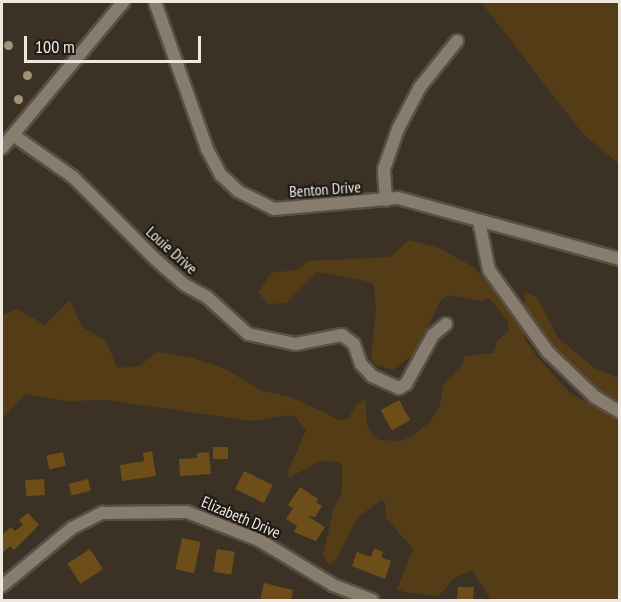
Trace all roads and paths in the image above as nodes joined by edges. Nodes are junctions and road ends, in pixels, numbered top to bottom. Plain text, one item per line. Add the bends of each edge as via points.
1 (123, 2) edge
2 (155, 2) edge
3 (457, 41) dead end
4 (13, 135) junction
5 (2, 148) edge
6 (386, 200) junction
7 (479, 221) junction
8 (620, 259) edge
9 (446, 324) dead end
10 (620, 412) edge
11 (2, 586) edge
12 (372, 600) edge

1 - 4 street
2 - 6 street, Benton Drive via 207,149 221,174 238,191 274,209
3 - 6 street via 420,87 398,129 384,169
4 - 5 street
4 - 9 street, Louie Drive via 73,177 154,258 185,285 220,307 248,334 297,344 342,335 354,344 361,364 372,376 399,388 406,384 433,335
6 - 7 street, Benton Drive via 398,198
7 - 8 street, Benton Drive
7 - 10 street via 489,270 548,352 595,397
11 - 12 street, Elizabeth Drive via 72,528 102,513 187,512 259,540 333,585

